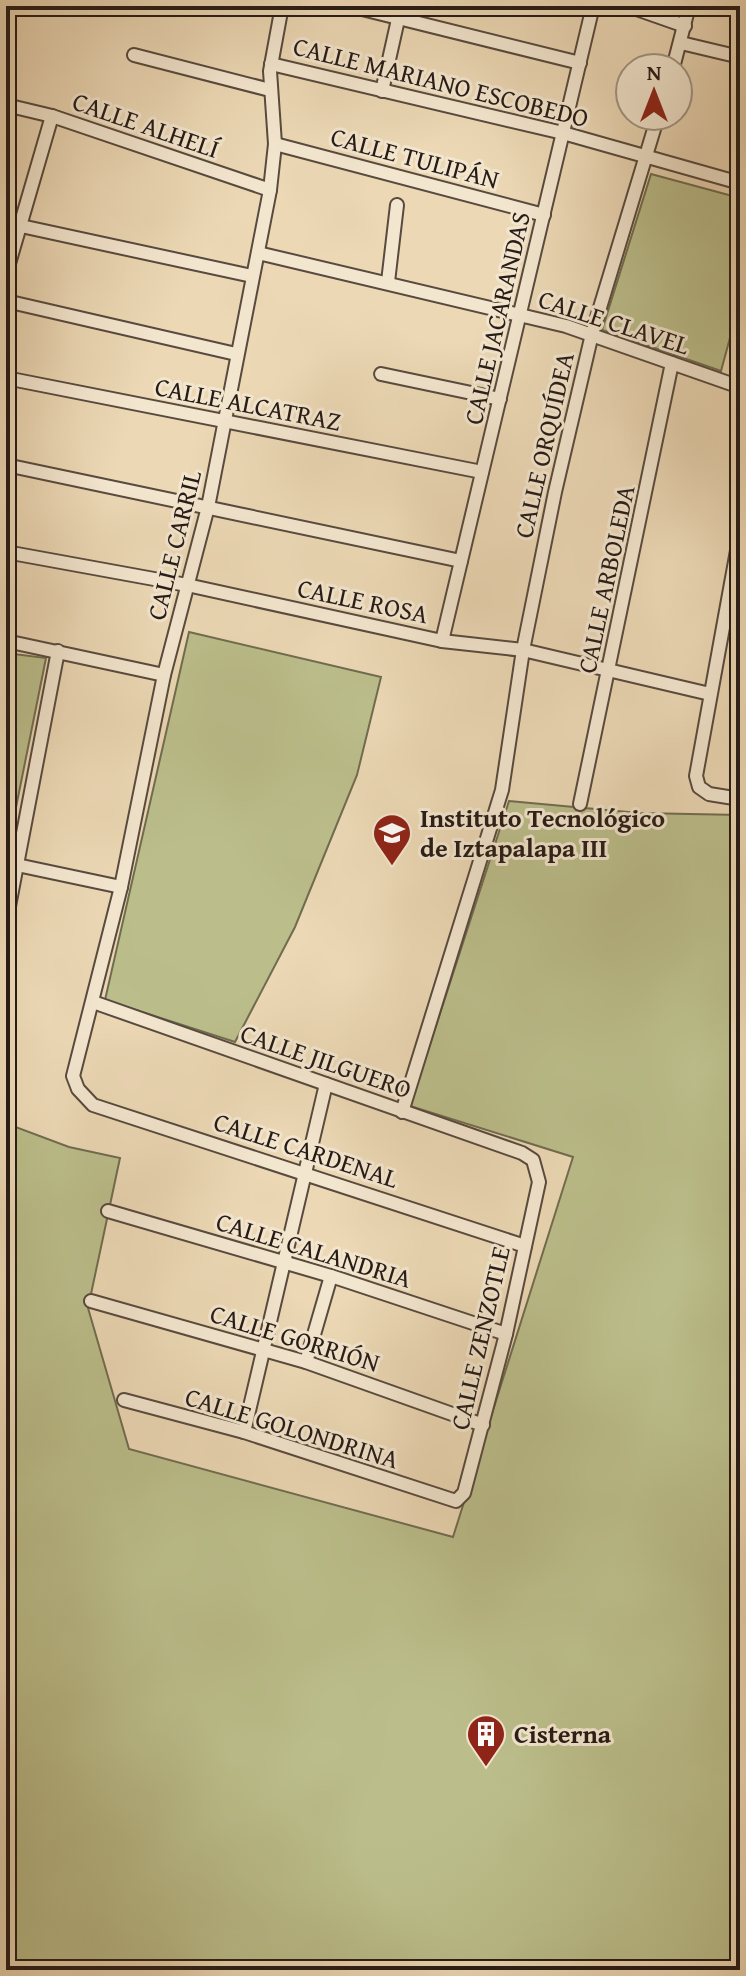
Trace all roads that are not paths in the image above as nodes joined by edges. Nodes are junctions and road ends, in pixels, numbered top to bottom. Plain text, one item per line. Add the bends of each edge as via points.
1 (282, 6) edge
2 (350, 6) edge
3 (593, 6) edge
4 (628, 6) edge
5 (689, 6) edge
6 (400, 12) edge
7 (685, 26) junction
8 (681, 43) junction
9 (678, 52) edge
10 (134, 55) dead end
11 (740, 57) edge
12 (580, 63) junction
13 (271, 64) junction
14 (270, 90) junction
15 (382, 91) junction
16 (6, 105) edge
17 (52, 116) junction
18 (653, 132) edge
19 (563, 133) junction
20 (275, 144) junction
21 (646, 156) junction
22 (740, 181) edge
23 (270, 190) junction
24 (397, 205) dead end
25 (544, 215) junction
26 (21, 226) junction
27 (258, 253) junction
28 (6, 274) edge
29 (252, 276) junction
30 (388, 282) junction
31 (6, 301) edge
32 (520, 314) junction
33 (592, 334) junction
34 (236, 354) junction
35 (672, 363) junction
36 (381, 374) dead end
37 (6, 378) edge
38 (740, 387) edge
39 (500, 399) junction
40 (224, 421) junction
41 (6, 465) edge
42 (482, 472) junction
43 (208, 507) junction
44 (740, 534) edge
45 (6, 552) edge
46 (461, 561) junction
47 (736, 571) edge
48 (187, 585) junction
49 (6, 641) edge
50 (442, 641) junction
51 (523, 650) junction
52 (58, 651) junction
53 (609, 673) junction
54 (164, 675) junction
55 (710, 694) junction
56 (740, 799) edge
57 (580, 804) dead end
58 (17, 865) junction
59 (121, 887) junction
60 (6, 922) edge
61 (93, 1002) junction
62 (326, 1084) junction
63 (78, 1089) joint
64 (402, 1112) junction
65 (538, 1170) joint
66 (305, 1172) junction
67 (108, 1211) dead end
68 (525, 1246) junction
69 (284, 1262) junction
70 (331, 1276) junction
71 (91, 1301) dead end
72 (506, 1334) junction
73 (263, 1349) junction
74 (306, 1362) junction
75 (124, 1400) dead end
76 (483, 1425) junction
77 (244, 1432) junction
78 (445, 1500) joint

1 - 13 street, CALLE CARRIL
2 - 6 street
3 - 12 street, CALLE JACARANDAS
4 - 7 street
5 - 7 street
6 - 12 street
6 - 15 street
7 - 8 street
8 - 9 street
8 - 11 street
10 - 14 street
12 - 19 street, CALLE JACARANDAS
13 - 14 street, CALLE CARRIL
13 - 15 street, CALLE MARIANO ESCOBEDO
14 - 20 street, CALLE CARRIL
15 - 19 street, CALLE MARIANO ESCOBEDO
16 - 17 street, CALLE ALHELÍ
17 - 23 street, CALLE ALHELÍ
17 - 26 street
18 - 21 street, CALLE ORQUÍDEA
19 - 21 street, CALLE MARIANO ESCOBEDO
19 - 25 street, CALLE JACARANDAS
20 - 23 street, CALLE CARRIL
20 - 25 street, CALLE TULIPÁN
21 - 22 street, CALLE MARIANO ESCOBEDO
21 - 33 street, CALLE ORQUÍDEA
23 - 27 street, CALLE CARRIL
24 - 30 street
25 - 32 street, CALLE JACARANDAS
26 - 28 street
26 - 29 street
27 - 29 street, CALLE CARRIL
27 - 30 street, CALLE CLAVEL
29 - 34 street, CALLE CARRIL
30 - 32 street, CALLE CLAVEL
31 - 34 street
32 - 33 street, CALLE CLAVEL
32 - 39 street, CALLE JACARANDAS
33 - 35 street, CALLE CLAVEL
33 - 51 street, CALLE ORQUÍDEA
34 - 40 street, CALLE CARRIL
35 - 38 street, CALLE CLAVEL
35 - 53 street, CALLE ARBOLEDA
36 - 39 street
37 - 40 street, CALLE ALCATRAZ
39 - 42 street, CALLE JACARANDAS
40 - 42 street, CALLE ALCATRAZ
40 - 43 street, CALLE CARRIL
41 - 43 street
42 - 46 street, CALLE JACARANDAS
43 - 46 street
43 - 48 street, CALLE CARRIL
44 - 47 street
45 - 48 street, CALLE ROSA
46 - 50 street, CALLE JACARANDAS
47 - 55 street
48 - 50 street, CALLE ROSA
48 - 54 street, CALLE CARRIL
49 - 52 street
50 - 51 street, CALLE ROSA
51 - 53 street, CALLE ROSA
51 - 64 street, CALLE ORQUÍDEA via 502,790
52 - 54 street
52 - 58 street
53 - 55 street, CALLE ROSA
53 - 57 street, CALLE ARBOLEDA
54 - 59 street, CALLE CARRIL
55 - 56 street via 696,776 699,787
58 - 59 street
58 - 60 street
59 - 61 street, CALLE CARRIL
61 - 62 street, CALLE JILGUERO
61 - 63 street, CALLE CARRIL via 73,1076
62 - 64 street, CALLE JILGUERO
62 - 66 street
63 - 66 street, CALLE CARDENAL via 93,1105
64 - 65 street, CALLE JILGUERO via 522,1153
65 - 68 street, CALLE ZENZOTLE
66 - 68 street, CALLE CARDENAL
66 - 69 street
67 - 69 street, CALLE CALANDRIA
68 - 72 street, CALLE ZENZOTLE
69 - 70 street, CALLE CALANDRIA
69 - 73 street
70 - 72 street, CALLE CALANDRIA
70 - 74 street
71 - 73 street, CALLE GORRIÓN
72 - 76 street, CALLE ZENZOTLE
73 - 74 street, CALLE GORRIÓN
73 - 77 street
74 - 76 street, CALLE GORRIÓN
75 - 77 street, CALLE GOLONDRINA
76 - 78 street, CALLE ZENZOTLE via 464,1493 456,1501
77 - 78 street, CALLE GOLONDRINA

